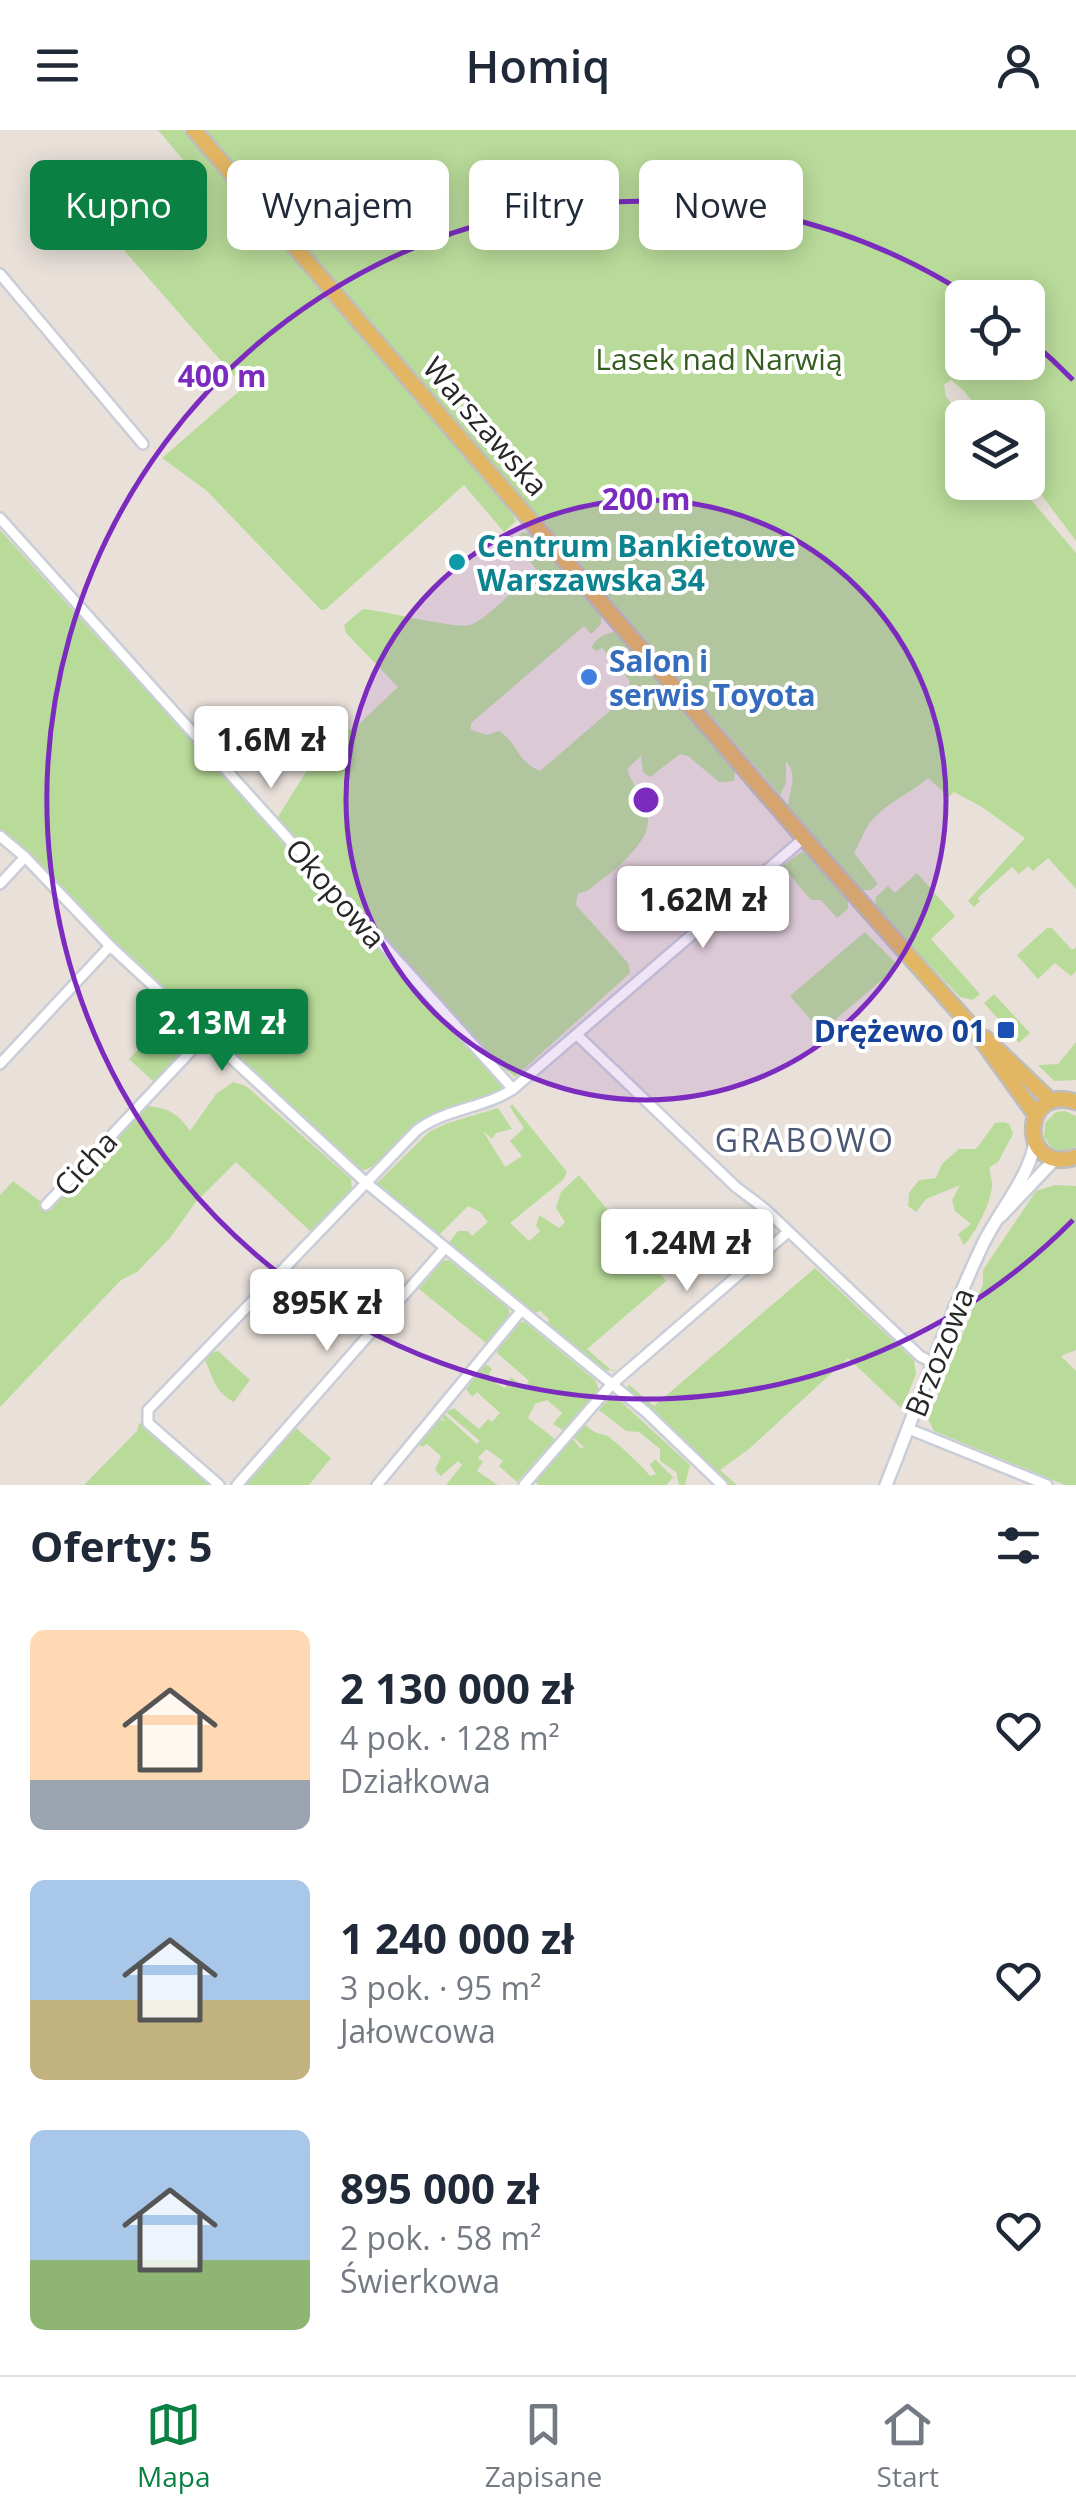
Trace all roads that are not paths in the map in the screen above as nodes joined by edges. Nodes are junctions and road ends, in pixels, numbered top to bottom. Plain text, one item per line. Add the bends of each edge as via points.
1 (194, 130) edge
2 (0, 274) edge
3 (144, 444) dead end
4 (0, 518) edge
5 (0, 836) edge
6 (804, 838) junction
7 (26, 858) junction
8 (0, 884) edge
9 (110, 946) junction
10 (973, 1028) junction
11 (207, 1034) junction
12 (577, 1035) junction
13 (0, 1064) edge
14 (514, 1089) junction
15 (1051, 1101) junction
16 (1076, 1102) edge
17 (1035, 1114) junction
18 (1035, 1142) junction
19 (1070, 1160) edge
20 (364, 1181) junction
21 (46, 1205) dead end
22 (996, 1220) junction
23 (788, 1232) junction
24 (446, 1248) junction
25 (522, 1311) junction
26 (935, 1364) junction
27 (611, 1384) junction
28 (908, 1429) junction
29 (220, 1485) edge
30 (238, 1485) edge
31 (377, 1485) edge
32 (524, 1485) edge
33 (722, 1485) edge
34 (886, 1485) edge
35 (1047, 1485) edge

1 - 6 main road, Warszawska
2 - 3 street
4 - 14 street, Okopowa
5 - 7 street
6 - 10 main road, Warszawska
6 - 12 street
7 - 8 street
7 - 9 street
9 - 11 street
9 - 13 street
10 - 15 main road, Warszawska
10 - 17 main road, Warszawska
11 - 20 street
11 - 21 street, Cicha
12 - 14 street
12 - 23 street
14 - 20 street via 428,1122
15 - 16 main road
15 - 17 main road
17 - 18 main road
18 - 19 main road via 1042,1152
18 - 22 main road, Brzozowa
19 - 22 main road, Brzozowa
20 - 24 street
20 - 29 street via 148,1410 148,1423
22 - 26 main road, Brzozowa
23 - 26 street
23 - 27 street
24 - 25 street
24 - 30 street
25 - 27 street
25 - 31 street
26 - 28 main road, Brzozowa
27 - 32 street
27 - 33 street
28 - 34 main road, Brzozowa
28 - 35 street

